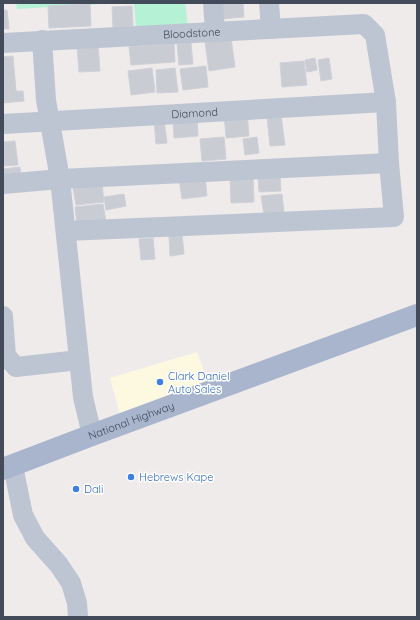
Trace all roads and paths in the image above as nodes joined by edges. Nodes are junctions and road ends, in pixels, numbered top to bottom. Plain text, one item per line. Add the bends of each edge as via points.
1 (213, 3) edge
2 (269, 3) edge
3 (271, 29) junction
4 (215, 31) junction
5 (42, 40) junction
6 (3, 42) edge
7 (386, 102) junction
8 (50, 121) junction
9 (3, 124) edge
10 (389, 163) junction
11 (60, 179) junction
12 (3, 184) edge
13 (66, 230) junction
14 (417, 315) edge
15 (3, 316) edge
16 (79, 360) junction
17 (92, 435) junction
18 (8, 467) edge
19 (78, 617) edge

1 - 4 street
2 - 3 street
3 - 4 street, Bloodstone
3 - 7 street, Bloodstone via 364,24 375,35
4 - 5 street, Bloodstone
5 - 6 street, Bloodstone
5 - 8 street
7 - 8 street, Diamond
7 - 10 street
8 - 9 street, Diamond
8 - 11 street
10 - 11 street
10 - 13 street via 394,217
11 - 12 street
11 - 13 street
13 - 16 street
14 - 17 main road, National Highway
15 - 16 street via 6,356 16,367
16 - 17 street via 83,397
17 - 18 main road, National Highway
18 - 19 street via 23,515 35,538 71,583

